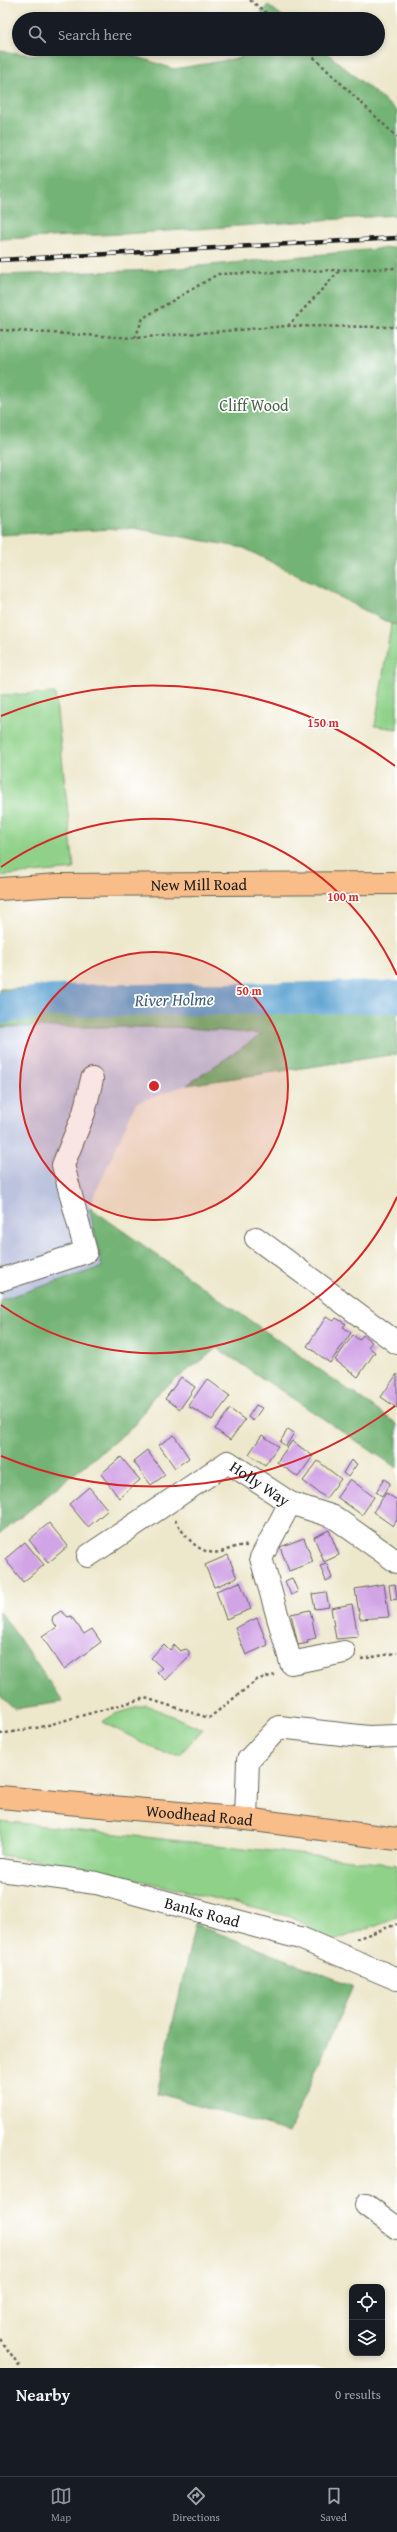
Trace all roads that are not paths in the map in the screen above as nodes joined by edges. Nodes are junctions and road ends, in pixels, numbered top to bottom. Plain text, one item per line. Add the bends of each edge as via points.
1 (397, 883) edge
2 (0, 889) edge
3 (92, 1079) dead end
4 (256, 1238) dead end
5 (0, 1280) edge
6 (397, 1343) edge
7 (290, 1503) junction
8 (88, 1556) dead end
9 (397, 1562) edge
10 (344, 1652) dead end
11 (397, 1736) edge
12 (0, 1797) edge
13 (246, 1819) junction
14 (397, 1839) edge
15 (0, 1870) edge
16 (397, 1979) edge
17 (366, 2205) dead end
18 (397, 2228) edge

1 - 2 main road, New Mill Road via 58,885
3 - 5 street via 84,1113 62,1165 86,1252
4 - 6 street
7 - 8 street, Holly Way via 228,1462
7 - 9 street, Holly Way via 334,1517
7 - 10 street via 261,1558 291,1663
11 - 13 street via 368,1737 279,1727 248,1760
12 - 13 main road, Woodhead Road
13 - 14 main road, Woodhead Road
15 - 16 street, Banks Road via 96,1883 300,1938
17 - 18 street

